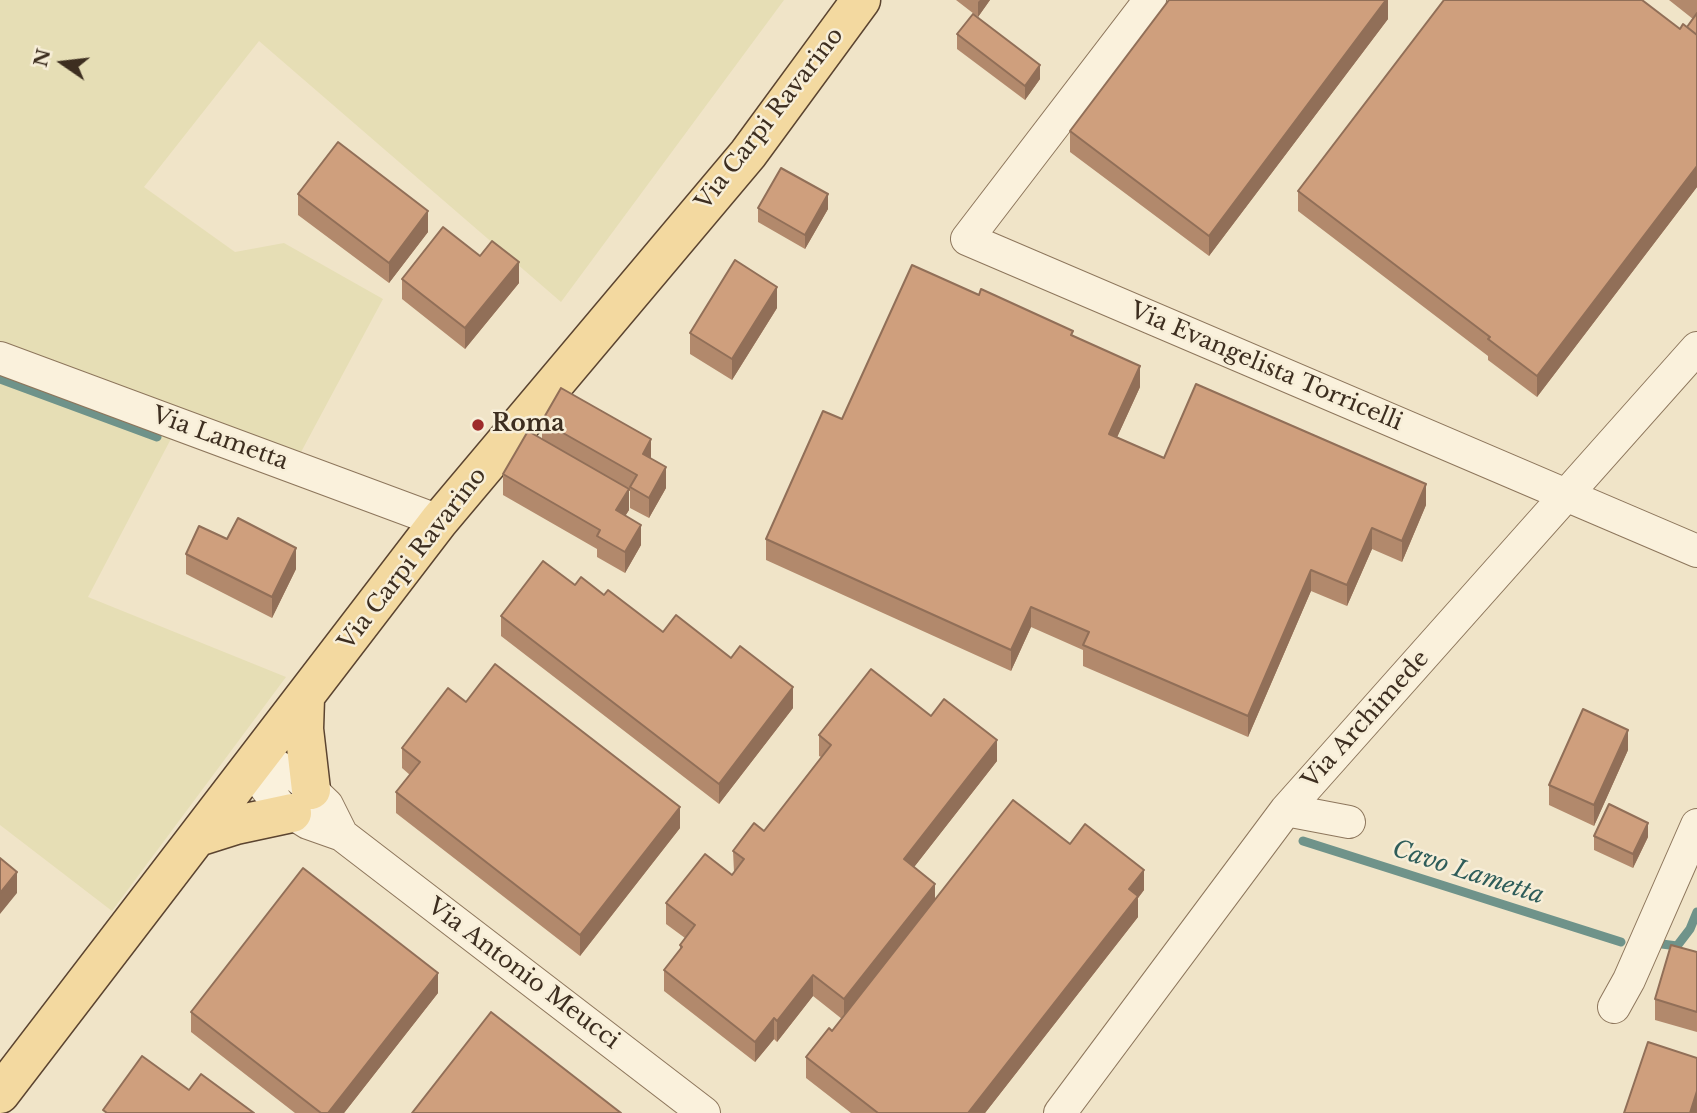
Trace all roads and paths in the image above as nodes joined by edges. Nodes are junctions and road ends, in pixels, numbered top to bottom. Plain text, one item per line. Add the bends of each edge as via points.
1 (861, 0) edge
2 (1150, 0) edge
3 (1697, 348) edge
4 (0, 358) edge
5 (1565, 495) junction
6 (439, 521) junction
7 (1697, 551) edge
8 (305, 698) junction
9 (256, 762) junction
10 (302, 802) junction
11 (1286, 810) junction
12 (1349, 822) dead end
13 (1697, 825) edge
14 (198, 837) junction
15 (1614, 1007) dead end
16 (0, 1094) edge
17 (704, 1113) edge
18 (1060, 1113) edge

1 - 6 main road, Via Carpi Ravarino via 748,154
2 - 5 street, Via Evangelista Torricelli via 967,239
3 - 5 street, Via Archimede
4 - 6 street, Via Lametta
5 - 7 street, Via Evangelista Torricelli
5 - 11 street, Via Archimede
6 - 8 main road, Via Carpi Ravarino
8 - 9 main road, Via Carpi Ravarino
8 - 10 main road
9 - 10 street, Via Antonio Meucci via 279,805
9 - 14 main road, Via Carpi Ravarino
10 - 14 main road
10 - 17 street, Via Antonio Meucci via 308,823 342,835
11 - 12 street
11 - 18 street, Via Archimede
13 - 15 street
14 - 16 main road, Via Carpi Ravarino

